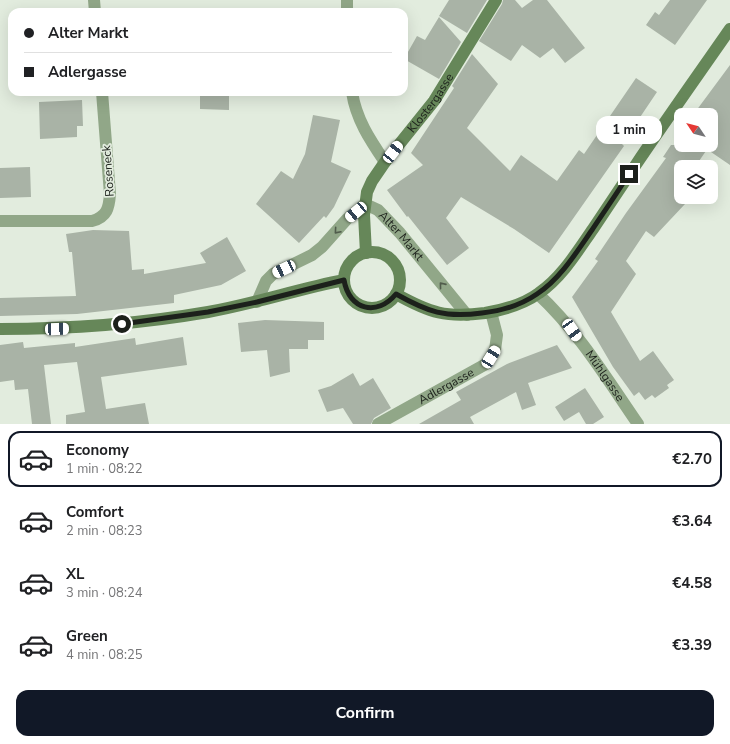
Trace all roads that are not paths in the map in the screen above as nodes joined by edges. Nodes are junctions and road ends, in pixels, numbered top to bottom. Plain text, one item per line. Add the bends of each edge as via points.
1 (496, 0) edge
2 (730, 29) edge
3 (102, 96) edge
4 (353, 96) edge
5 (385, 162) junction
6 (365, 204) junction
7 (0, 221) edge
8 (366, 253) junction
9 (344, 280) junction
10 (396, 294) junction
11 (538, 294) junction
12 (257, 302) junction
13 (491, 312) junction
14 (467, 315) junction
15 (0, 330) edge
16 (378, 424) edge
17 (638, 424) edge

1 - 5 main road, Klostergasse via 434,100
2 - 11 main road via 572,259
3 - 7 street, Roseneck via 110,194 110,206 105,214 100,219 92,221
4 - 5 street via 366,134
5 - 6 main road, Klostergasse via 372,181
6 - 8 main road, Klostergasse
6 -> 12 street via 347,219 322,248 273,274 266,281
14 -> 6 street, Alter Markt via 400,233 378,210
8 - 9 main road via 352,260
8 - 10 main road, Alter Markt via 382,254 394,264 400,279
9 - 10 main road via 352,300 365,307 386,304
9 - 12 main road
10 - 14 main road via 431,311 446,315
11 - 13 main road
11 - 17 street, Mühlgasse via 556,310 572,330
12 - 15 main road via 208,312 107,326
13 - 14 main road
13 - 16 street, Adlergasse via 497,335 495,350 486,364

